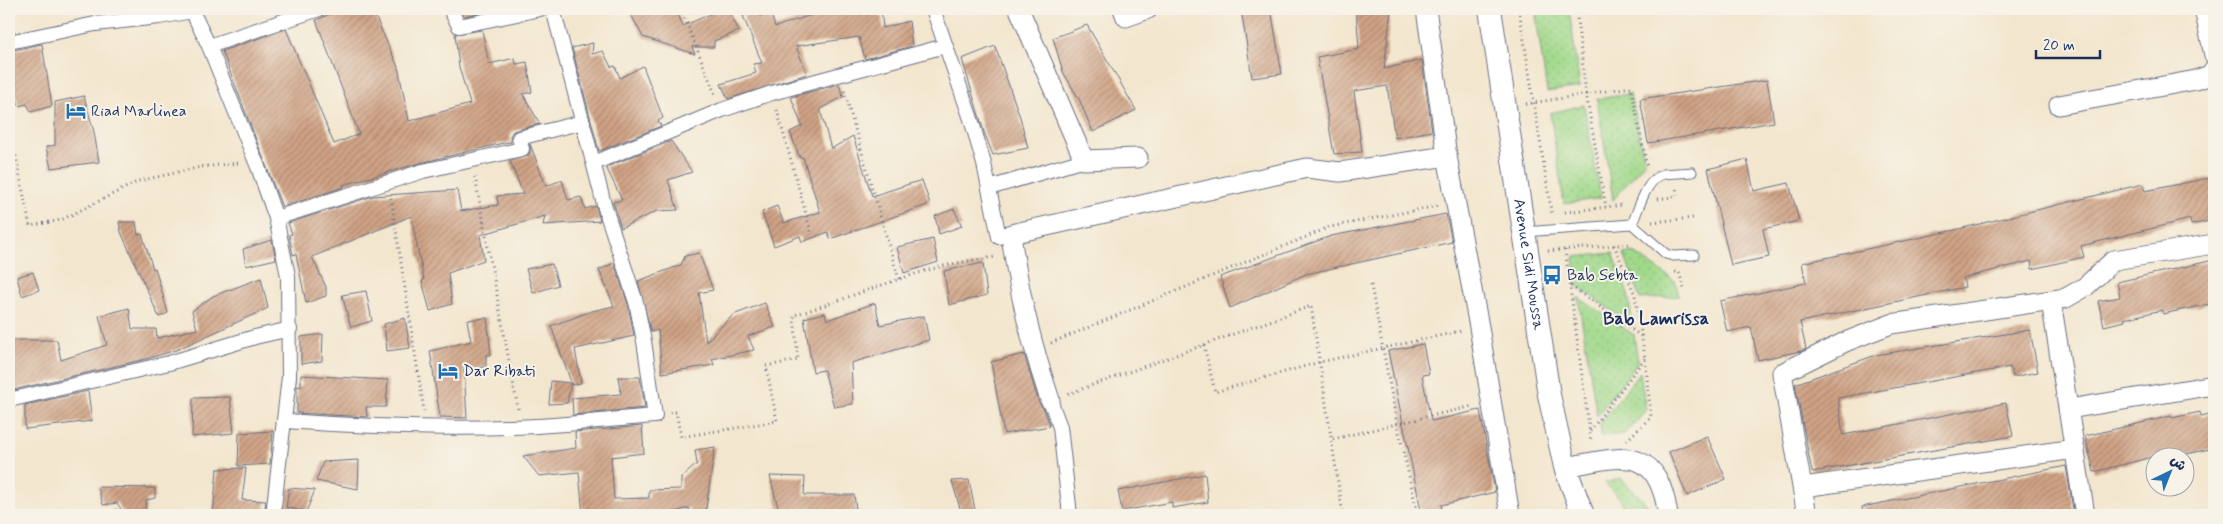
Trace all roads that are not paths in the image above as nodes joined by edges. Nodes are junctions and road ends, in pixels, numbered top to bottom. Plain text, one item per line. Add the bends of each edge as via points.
1 (319, 9) edge
2 (450, 9) edge
3 (540, 9) edge
4 (553, 9) edge
5 (933, 9) edge
6 (1019, 9) edge
7 (1123, 9) edge
8 (1148, 9) edge
9 (1426, 9) edge
10 (1490, 9) edge
11 (2204, 9) edge
12 (192, 10) edge
13 (9, 42) edge
14 (209, 46) junction
15 (945, 46) junction
16 (2214, 55) edge
17 (2214, 69) edge
18 (2060, 105) dead end
19 (583, 122) junction
20 (1447, 156) junction
21 (1138, 158) dead end
22 (1084, 160) junction
23 (594, 163) junction
24 (1692, 172) dead end
25 (989, 188) junction
26 (276, 218) junction
27 (1632, 224) junction
28 (1011, 234) junction
29 (1525, 243) junction
30 (2214, 244) edge
31 (1694, 255) dead end
32 (2051, 301) junction
33 (290, 329) junction
34 (2214, 385) edge
35 (9, 400) edge
36 (1050, 400) joint
37 (2069, 409) junction
38 (285, 421) junction
39 (2075, 448) junction
40 (1565, 467) junction
41 (1803, 487) junction
42 (273, 515) edge
43 (1070, 515) edge
44 (1510, 515) edge
45 (1583, 515) edge
46 (1668, 515) edge
47 (1807, 515) edge
48 (2085, 515) edge

1 - 14 street
2 - 3 street via 459,26
4 - 19 street
5 - 15 street
6 - 22 street
7 - 8 street via 1126,17
9 - 20 street
10 - 29 street, Avenue Sidi Moussa
11 - 16 street
12 - 13 street via 95,24
12 - 14 street
14 - 26 street
15 - 23 street via 772,93
15 - 25 street via 971,119
17 - 18 street via 2210,75 2196,80
19 - 23 street
19 - 26 street via 519,138 522,149 423,171
20 - 28 street via 1340,172 1307,168
20 - 44 street
21 - 22 street
22 - 25 street
23 - 38 street via 636,302 654,416 522,426 426,428
24 - 27 lane via 1662,174 1655,179 1649,185
25 - 28 street via 999,237
26 - 33 street via 288,276
27 - 29 lane via 1554,230
27 - 31 lane via 1666,254
28 - 36 street via 1035,350
29 - 40 street, Avenue Sidi Moussa via 1549,395
30 - 32 street via 2114,260 2077,294
32 - 37 street
32 - 41 street via 1891,324 1782,373
33 - 35 street via 169,363
33 - 38 street
34 - 37 street
36 - 43 street via 1060,427
37 - 39 street
38 - 42 street
39 - 41 street
39 - 48 street
40 - 45 street, Avenue Sidi Moussa
40 - 46 street via 1624,457 1637,459 1648,466 1658,479
41 - 47 street

